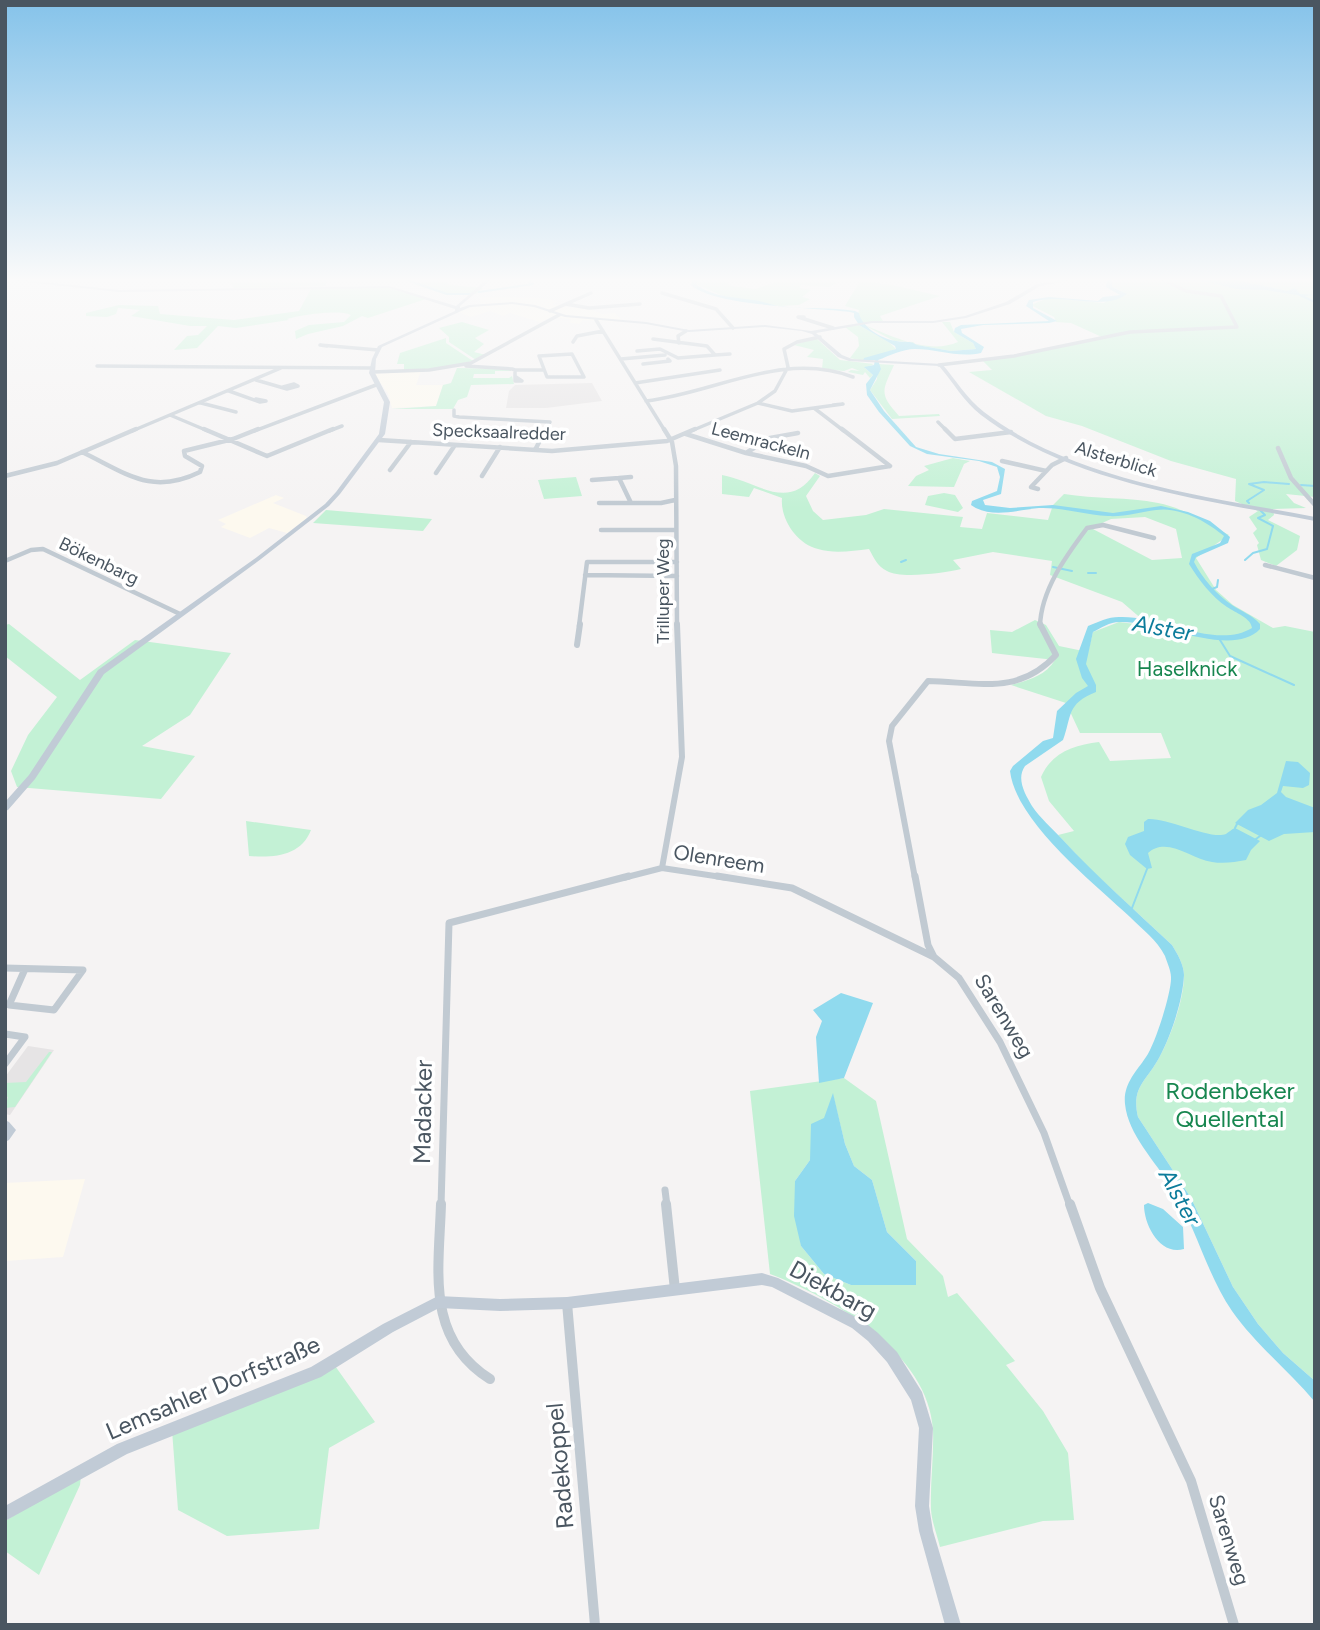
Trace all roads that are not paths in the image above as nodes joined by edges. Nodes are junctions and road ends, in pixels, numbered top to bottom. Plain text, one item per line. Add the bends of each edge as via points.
1 (376, 356) edge
2 (484, 356) edge
3 (539, 356) edge
4 (573, 356) edge
5 (619, 356) edge
6 (666, 356) edge
7 (667, 356) edge
8 (786, 356) edge
9 (841, 356) edge
10 (1013, 356) edge
11 (621, 359) junction
12 (643, 364) dead end
13 (464, 365) junction
14 (939, 365) junction
15 (97, 366) dead end
16 (281, 368) junction
17 (372, 370) junction
18 (515, 370) junction
19 (544, 370) junction
20 (720, 370) dead end
21 (786, 372) junction
22 (516, 377) dead end
23 (853, 377) dead end
24 (254, 380) junction
25 (635, 383) junction
26 (376, 385) junction
27 (282, 387) dead end
28 (228, 391) junction
29 (256, 399) dead end
30 (646, 401) junction
31 (199, 403) junction
32 (758, 403) junction
33 (833, 405) dead end
34 (814, 408) junction
35 (454, 410) dead end
36 (236, 412) dead end
37 (170, 415) junction
38 (938, 422) dead end
39 (342, 426) dead end
40 (1011, 432) junction
41 (686, 433) junction
42 (798, 433) dead end
43 (227, 440) junction
44 (379, 440) junction
45 (670, 440) junction
46 (411, 443) junction
47 (455, 445) junction
48 (500, 447) junction
49 (1278, 448) dead end
50 (535, 450) junction
51 (82, 452) junction
52 (746, 453) junction
53 (1066, 458) junction
54 (1002, 461) dead end
55 (390, 470) dead end
56 (1045, 471) junction
57 (436, 473) dead end
58 (5, 475) edge
59 (482, 476) dead end
60 (631, 477) dead end
61 (619, 478) junction
62 (592, 480) dead end
63 (1038, 489) dead end
64 (675, 500) junction
65 (599, 503) dead end
66 (631, 503) junction
67 (1315, 505) edge
68 (1315, 519) edge
69 (601, 530) dead end
70 (676, 530) junction
71 (1154, 538) dead end
72 (5, 561) edge
73 (677, 562) junction
74 (1265, 565) dead end
75 (585, 575) junction
76 (677, 576) junction
77 (1315, 578) edge
78 (180, 614) junction
79 (577, 645) dead end
80 (5, 808) edge
81 (662, 868) junction
82 (449, 923) joint
83 (934, 957) junction
84 (5, 968) edge
85 (25, 969) junction
86 (7, 1007) edge
87 (5, 1034) edge
88 (7, 1061) edge
89 (666, 1190) dead end
90 (675, 1290) junction
91 (438, 1302) junction
92 (567, 1303) junction
93 (490, 1379) dead end
94 (5, 1514) edge
95 (595, 1625) edge
96 (953, 1625) edge
97 (1234, 1625) edge

1 - 17 street
2 - 13 street
3 - 19 street
4 - 19 street via 584,377 547,377
5 - 11 street, Trilluper Weg
6 - 11 street
7 - 12 street via 670,361
8 - 21 street, Specksaalredder
9 - 14 street via 863,362
10 - 14 street
11 - 25 street, Trilluper Weg
13 - 17 street
13 - 18 street
14 - 40 street, Alsterblick via 971,404
15 - 16 street
16 - 17 street
16 - 24 street
17 - 26 street
18 - 19 street
18 - 22 street
20 - 25 street
21 - 23 street via 838,371
21 - 30 street via 737,377 683,397
21 - 32 street, Specksaalredder via 775,391
24 - 27 street
24 - 28 street
25 - 30 street, Trilluper Weg
26 - 43 street
26 - 44 street via 387,402
28 - 29 street
28 - 31 street
30 - 45 street, Trilluper Weg
31 - 36 street
31 - 37 street
32 - 34 street via 790,411
32 - 41 street, Specksaalredder
33 - 34 street
34 - 52 street, Leemrackeln via 890,466 828,476 806,466
35 - 50 street via 454,416 550,422
37 - 43 street
37 - 51 street
38 - 40 street via 954,439
39 - 43 street via 267,456
40 - 53 street, Alsterblick
41 - 45 street, Specksaalredder
41 - 52 street, Leemrackeln
42 - 52 street via 770,438
43 - 51 street via 184,451 202,466 200,472 163,486 130,477
44 - 46 street, Specksaalredder
44 - 78 street via 327,505
45 - 50 street, Specksaalredder
45 - 64 street, Trilluper Weg via 676,466
46 - 47 street, Specksaalredder
46 - 55 street
47 - 48 street, Specksaalredder
47 - 57 street
48 - 50 street, Specksaalredder
48 - 59 street
49 - 67 street via 1291,478
51 - 58 street
53 - 56 street
53 - 68 street, Alsterblick via 1156,486
54 - 56 street
56 - 63 street via 1031,487
60 - 61 street
61 - 62 street
61 - 66 street
64 - 66 street
64 - 70 street, Trilluper Weg
65 - 66 street
69 - 70 street
70 - 73 street, Trilluper Weg
71 - 83 street via 1091,526 1061,569 1040,620 1040,629 1056,654 1046,668 1009,684 928,681 891,729 889,744 918,901
72 - 78 street, Bökenbarg via 43,549
73 - 75 street via 587,562
73 - 76 street, Trilluper Weg
74 - 77 street
75 - 76 street
75 - 79 street
76 - 81 street, Trilluper Weg via 682,757
78 - 80 street via 101,672 32,778
81 - 82 street, Olenreem
81 - 83 street, Olenreem via 792,888
82 - 91 street, Madacker
83 - 97 street, Sarenweg via 959,978 1000,1042 1044,1133 1100,1288 1191,1481
84 - 85 street
85 - 86 street
85 - 86 street via 83,970 54,1010
87 - 88 street via 25,1037
89 - 90 street
90 - 92 street, Diekbarg
90 - 96 street, Diekbarg via 751,1279 774,1282 857,1324 892,1357 917,1397 926,1427 922,1506
91 - 92 street, Diekbarg
91 - 93 street via 461,1357
91 - 94 street, Lemsahler Dorfstraße via 324,1368 122,1449
92 - 95 street, Radekoppel

